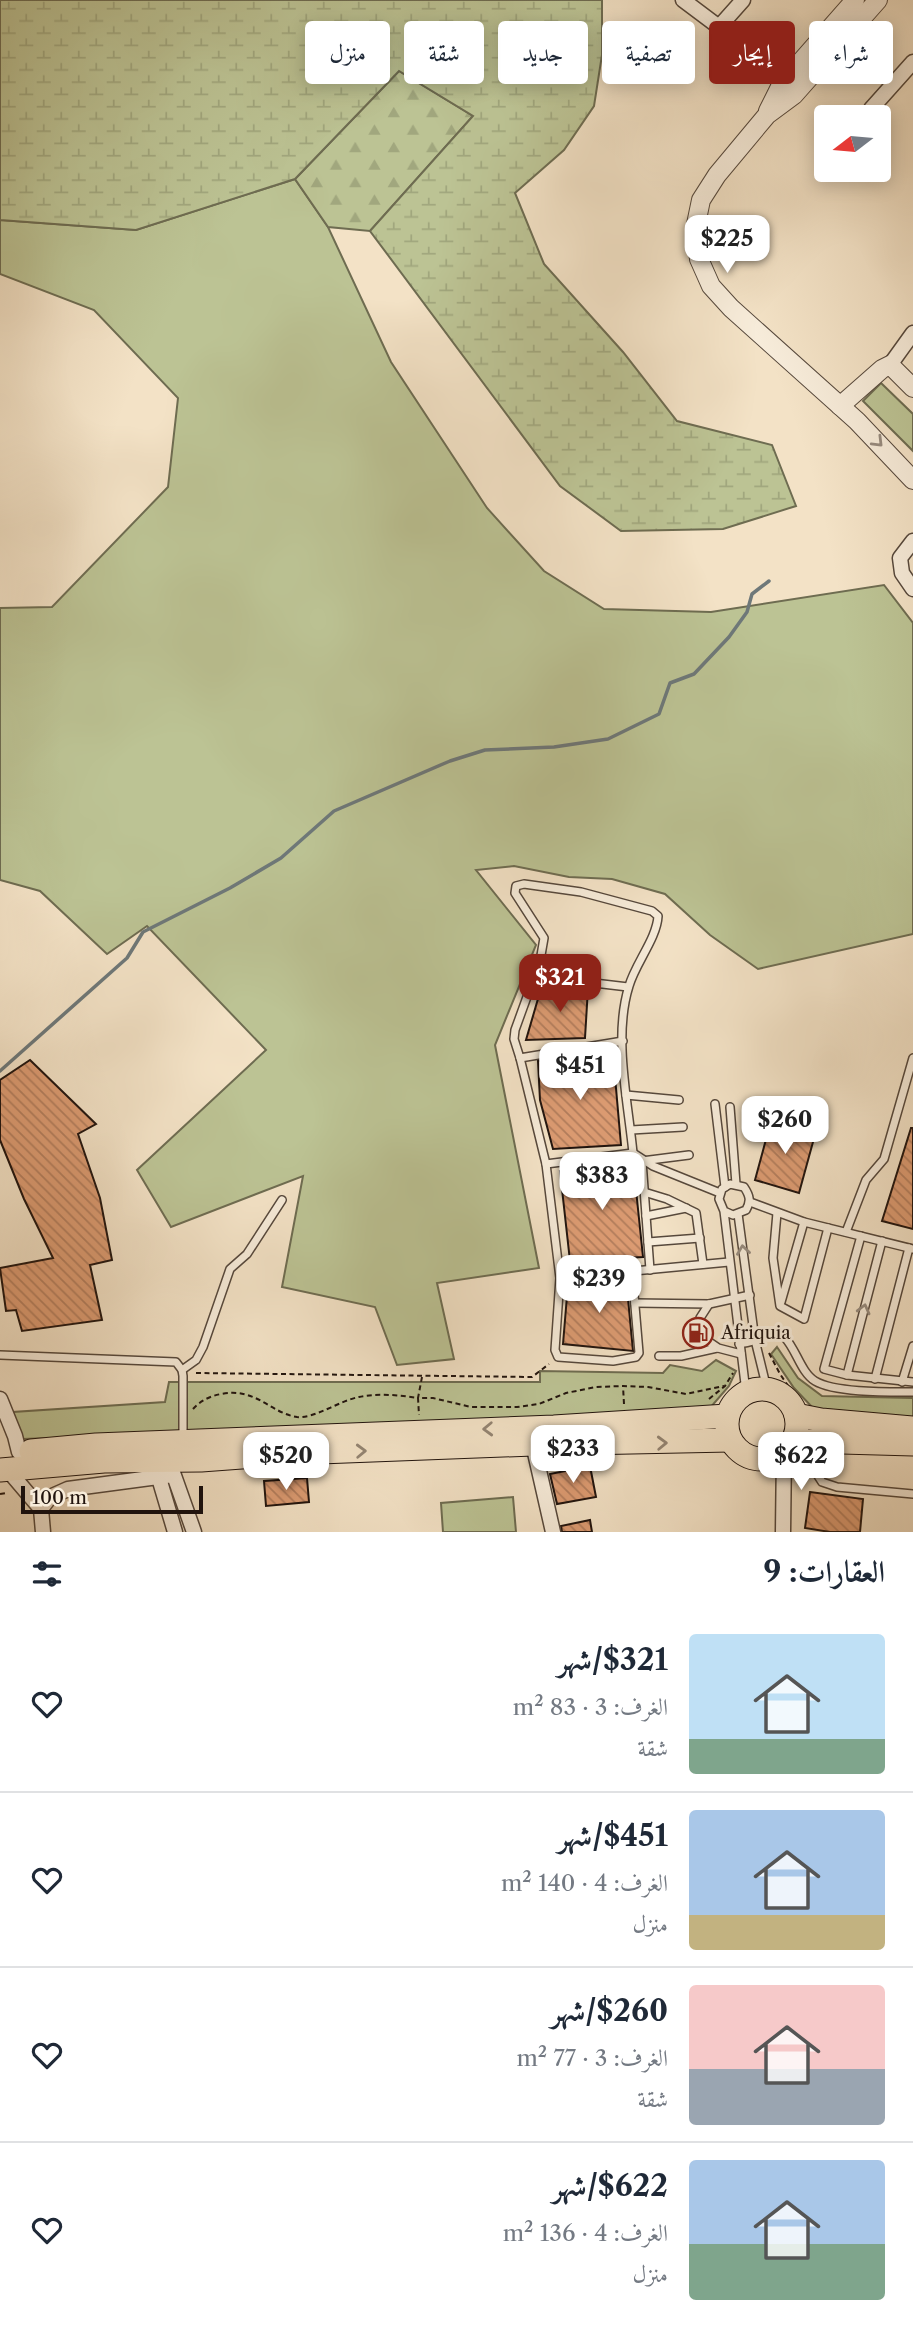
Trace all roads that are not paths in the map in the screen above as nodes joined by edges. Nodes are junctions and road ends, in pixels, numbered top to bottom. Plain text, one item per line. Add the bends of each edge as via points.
1 (683, 0) edge
2 (743, 0) edge
3 (855, 0) edge
4 (878, 0) edge
5 (711, 21) edge
6 (724, 21) edge
7 (913, 62) edge
8 (782, 84) edge
9 (788, 89) junction
10 (875, 105) edge
11 (913, 333) edge
12 (890, 365) junction
13 (913, 388) edge
14 (840, 406) junction
15 (913, 480) edge
16 (913, 541) edge
17 (913, 589) edge
18 (535, 976) junction
19 (628, 988) junction
20 (622, 1041) junction
21 (520, 1058) junction
22 (913, 1058) edge
23 (626, 1095) junction
24 (679, 1100) dead end
25 (715, 1104) dead end
26 (730, 1107) dead end
27 (683, 1127) dead end
28 (631, 1130) junction
29 (633, 1153) junction
30 (689, 1155) dead end
31 (642, 1161) junction
32 (546, 1164) junction
33 (736, 1184) junction
34 (723, 1190) junction
35 (644, 1192) junction
36 (282, 1200) dead end
37 (750, 1202) junction
38 (686, 1208) junction
39 (724, 1211) junction
40 (777, 1213) junction
41 (738, 1214) junction
42 (646, 1216) junction
43 (804, 1222) junction
44 (828, 1228) junction
45 (846, 1232) junction
46 (861, 1236) junction
47 (700, 1238) junction
48 (882, 1241) junction
49 (648, 1242) junction
50 (911, 1249) edge
51 (729, 1262) junction
52 (703, 1264) junction
53 (650, 1270) junction
54 (632, 1271) junction
55 (560, 1278) junction
56 (750, 1295) junction
57 (733, 1297) junction
58 (635, 1303) junction
59 (709, 1304) junction
60 (780, 1306) junction
61 (755, 1340) junction
62 (739, 1344) junction
63 (913, 1346) edge
64 (718, 1348) junction
65 (741, 1353) junction
66 (0, 1355) edge
67 (659, 1356) dead end
68 (182, 1371) junction
69 (847, 1376) junction
70 (875, 1379) junction
71 (902, 1382) junction
72 (913, 1382) edge
73 (746, 1389) junction
74 (913, 1392) edge
75 (0, 1399) edge
76 (796, 1415) junction
77 (727, 1416) junction
78 (913, 1428) edge
79 (730, 1440) junction
80 (533, 1444) junction
81 (913, 1444) edge
82 (786, 1455) junction
83 (6, 1461) edge
84 (167, 1462) junction
85 (913, 1494) edge
86 (41, 1508) junction
87 (43, 1532) edge
88 (175, 1532) edge
89 (194, 1532) edge
90 (553, 1532) edge
91 (783, 1532) edge

1 - 5 street
2 - 6 street
3 - 9 street
4 - 9 street
7 - 10 street
8 - 9 street
9 - 14 street via 701,200 695,229 699,259 711,286 731,308
11 - 12 street
12 - 13 street
12 - 14 street
14 -> 15 street
16 - 17 street via 900,558 900,566
18 - 19 lane
18 - 19 lane via 544,938 515,893 516,886 524,884 581,892 656,913 656,928
18 - 21 lane via 515,1030
19 - 20 lane
20 - 21 lane
20 - 23 lane
21 - 32 lane
22 - 45 lane via 884,1159 866,1180
23 - 24 lane
23 - 28 lane
25 - 34 lane
26 - 33 lane
27 - 28 lane
28 - 29 lane
29 - 31 lane
29 - 32 lane
30 - 31 lane
31 - 34 lane
31 - 35 lane
32 - 55 lane
33 - 34 lane
33 - 37 lane via 744,1187
34 - 39 lane via 719,1199
35 - 38 lane
35 - 42 lane
36 - 68 lane via 247,1254 230,1269 203,1347
37 - 40 lane
37 - 41 lane
38 - 42 lane
38 - 47 lane via 696,1213
39 - 41 lane
39 - 51 lane
40 - 43 lane
40 - 60 lane via 773,1258
56 -> 41 lane
42 - 49 lane
43 - 44 lane
43 - 60 lane
44 - 45 lane
44 - 60 lane via 804,1319
45 - 46 lane
46 - 48 lane
46 - 69 lane via 824,1369
47 - 49 lane
47 - 52 lane
48 - 50 lane
69 -> 48 lane
49 - 53 lane
50 - 70 lane
51 - 52 lane
51 - 57 lane
52 - 53 lane
53 - 54 lane
54 - 55 lane
54 - 58 lane
55 - 58 lane via 555,1354 561,1358 614,1361 636,1357
56 - 57 lane
56 - 61 lane
57 - 59 lane
57 - 62 lane
58 - 59 lane
59 - 64 lane via 698,1331
61 - 62 lane
61 - 73 lane
61 - 74 lane via 769,1332 783,1334 807,1375 822,1384
62 - 65 lane
63 - 71 lane
64 - 65 lane
64 - 67 lane
65 - 73 lane
66 - 68 lane via 176,1362
68 - 84 lane via 183,1412
69 - 70 lane
70 - 71 lane
71 - 72 lane
73 - 76 highway via 784,1396
73 - 77 highway
75 - 83 street
76 - 78 highway
76 - 82 highway
77 - 79 highway
77 -> 84 highway
80 -> 79 highway
79 - 82 highway via 750,1458
84 -> 80 highway
80 - 90 street
81 - 82 highway via 806,1441
82 - 85 lane via 813,1468 822,1482 837,1487
82 - 91 street
83 - 84 highway
83 - 84 highway via 96,1445
83 - 86 street
84 - 86 street via 68,1489 50,1497
84 - 88 street
84 - 89 street
86 - 87 street

